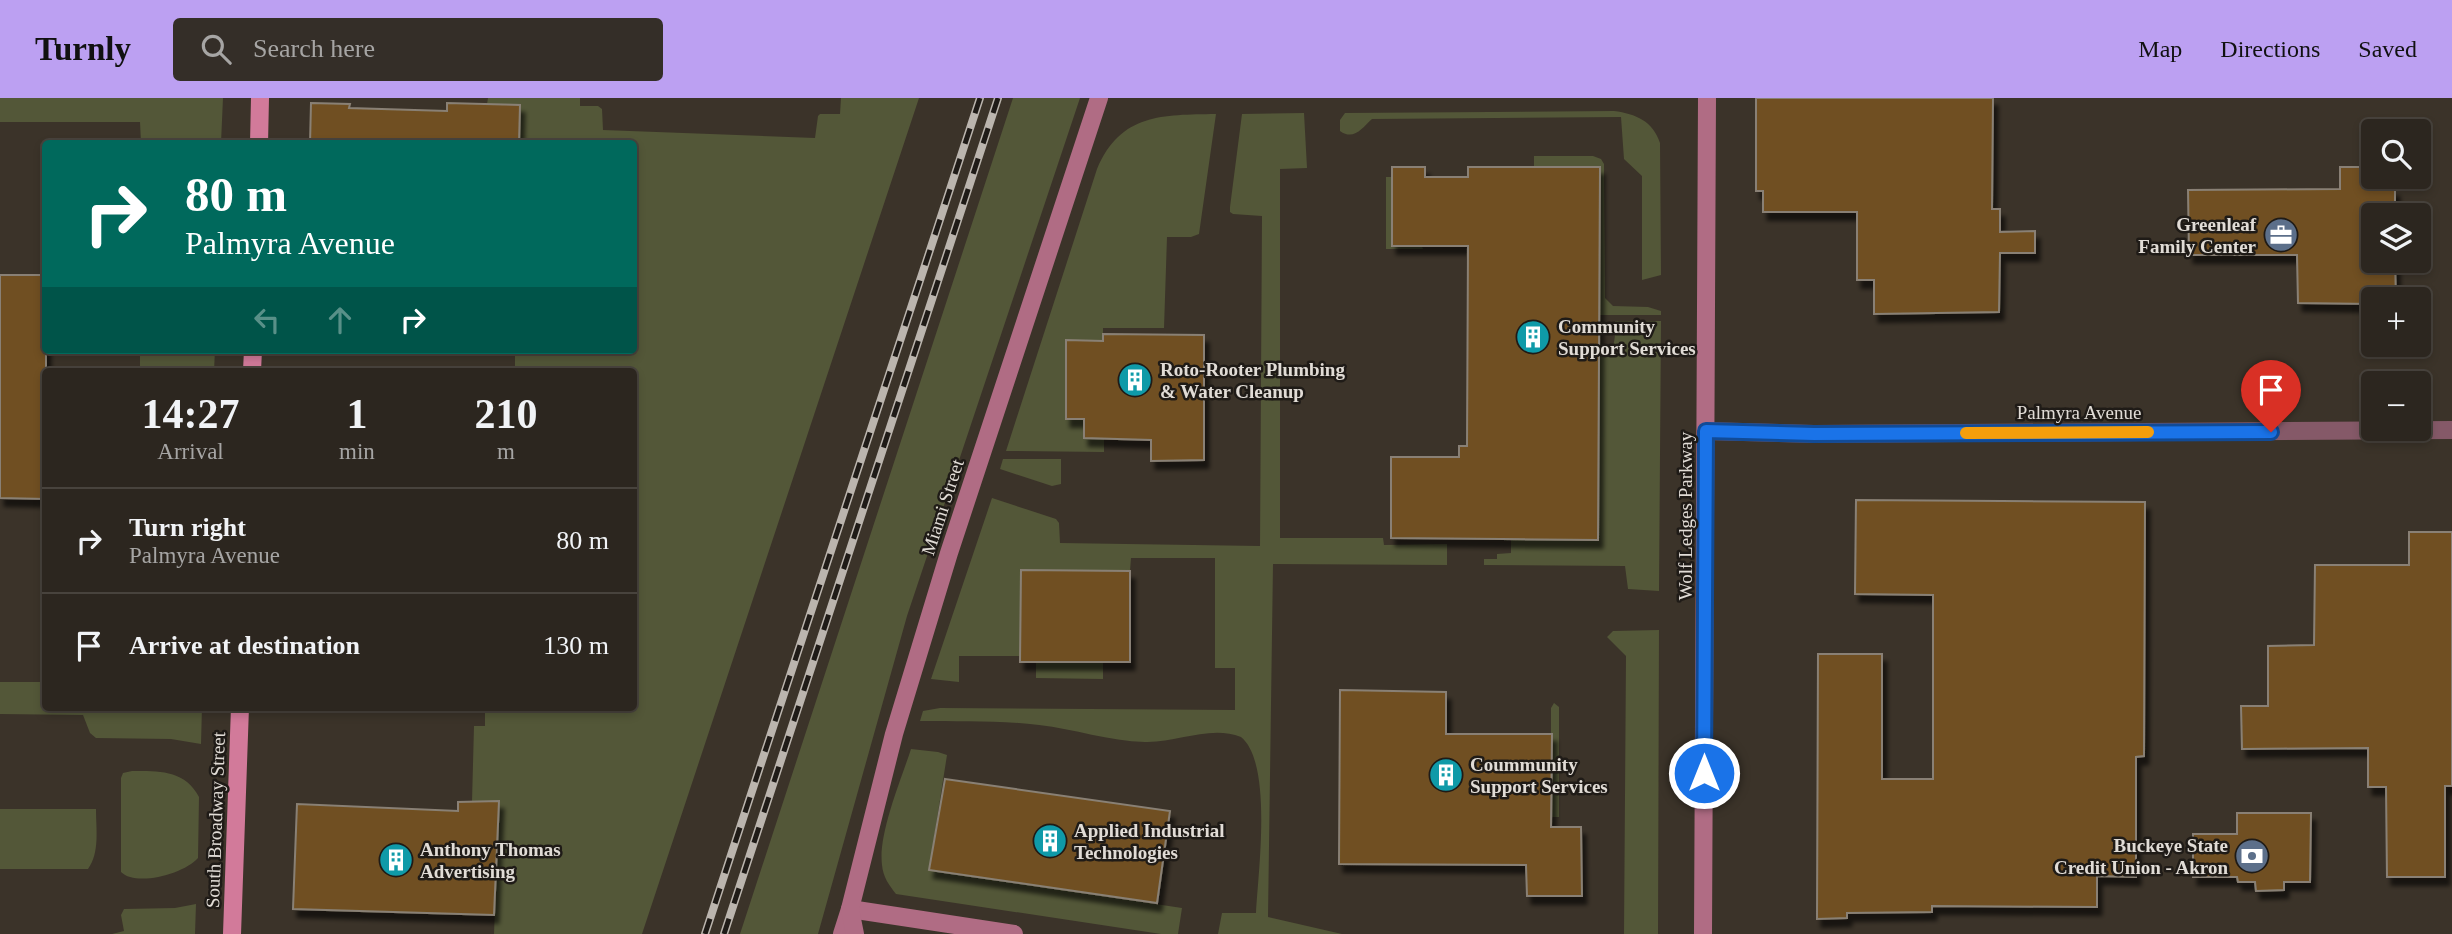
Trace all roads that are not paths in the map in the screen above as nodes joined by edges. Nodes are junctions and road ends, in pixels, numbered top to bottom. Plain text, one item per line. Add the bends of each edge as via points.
1 (260, 98) edge
2 (1099, 98) edge
3 (1707, 98) edge
4 (259, 140) edge
5 (2452, 430) edge
6 (1706, 431) junction
7 (240, 711) edge
8 (850, 909) junction
9 (232, 934) edge
10 (842, 934) edge
11 (855, 934) edge
12 (1014, 934) edge
13 (1703, 934) edge

1 - 4 main road
2 - 8 street, Miami Street via 945,566 894,734
3 - 6 street, Wolf Ledges Parkway
5 - 6 street, Palmyra Avenue
6 - 13 street, Wolf Ledges Parkway
7 - 9 main road, South Broadway Street
8 - 10 street
8 - 11 street, Miami Street
8 - 12 street

